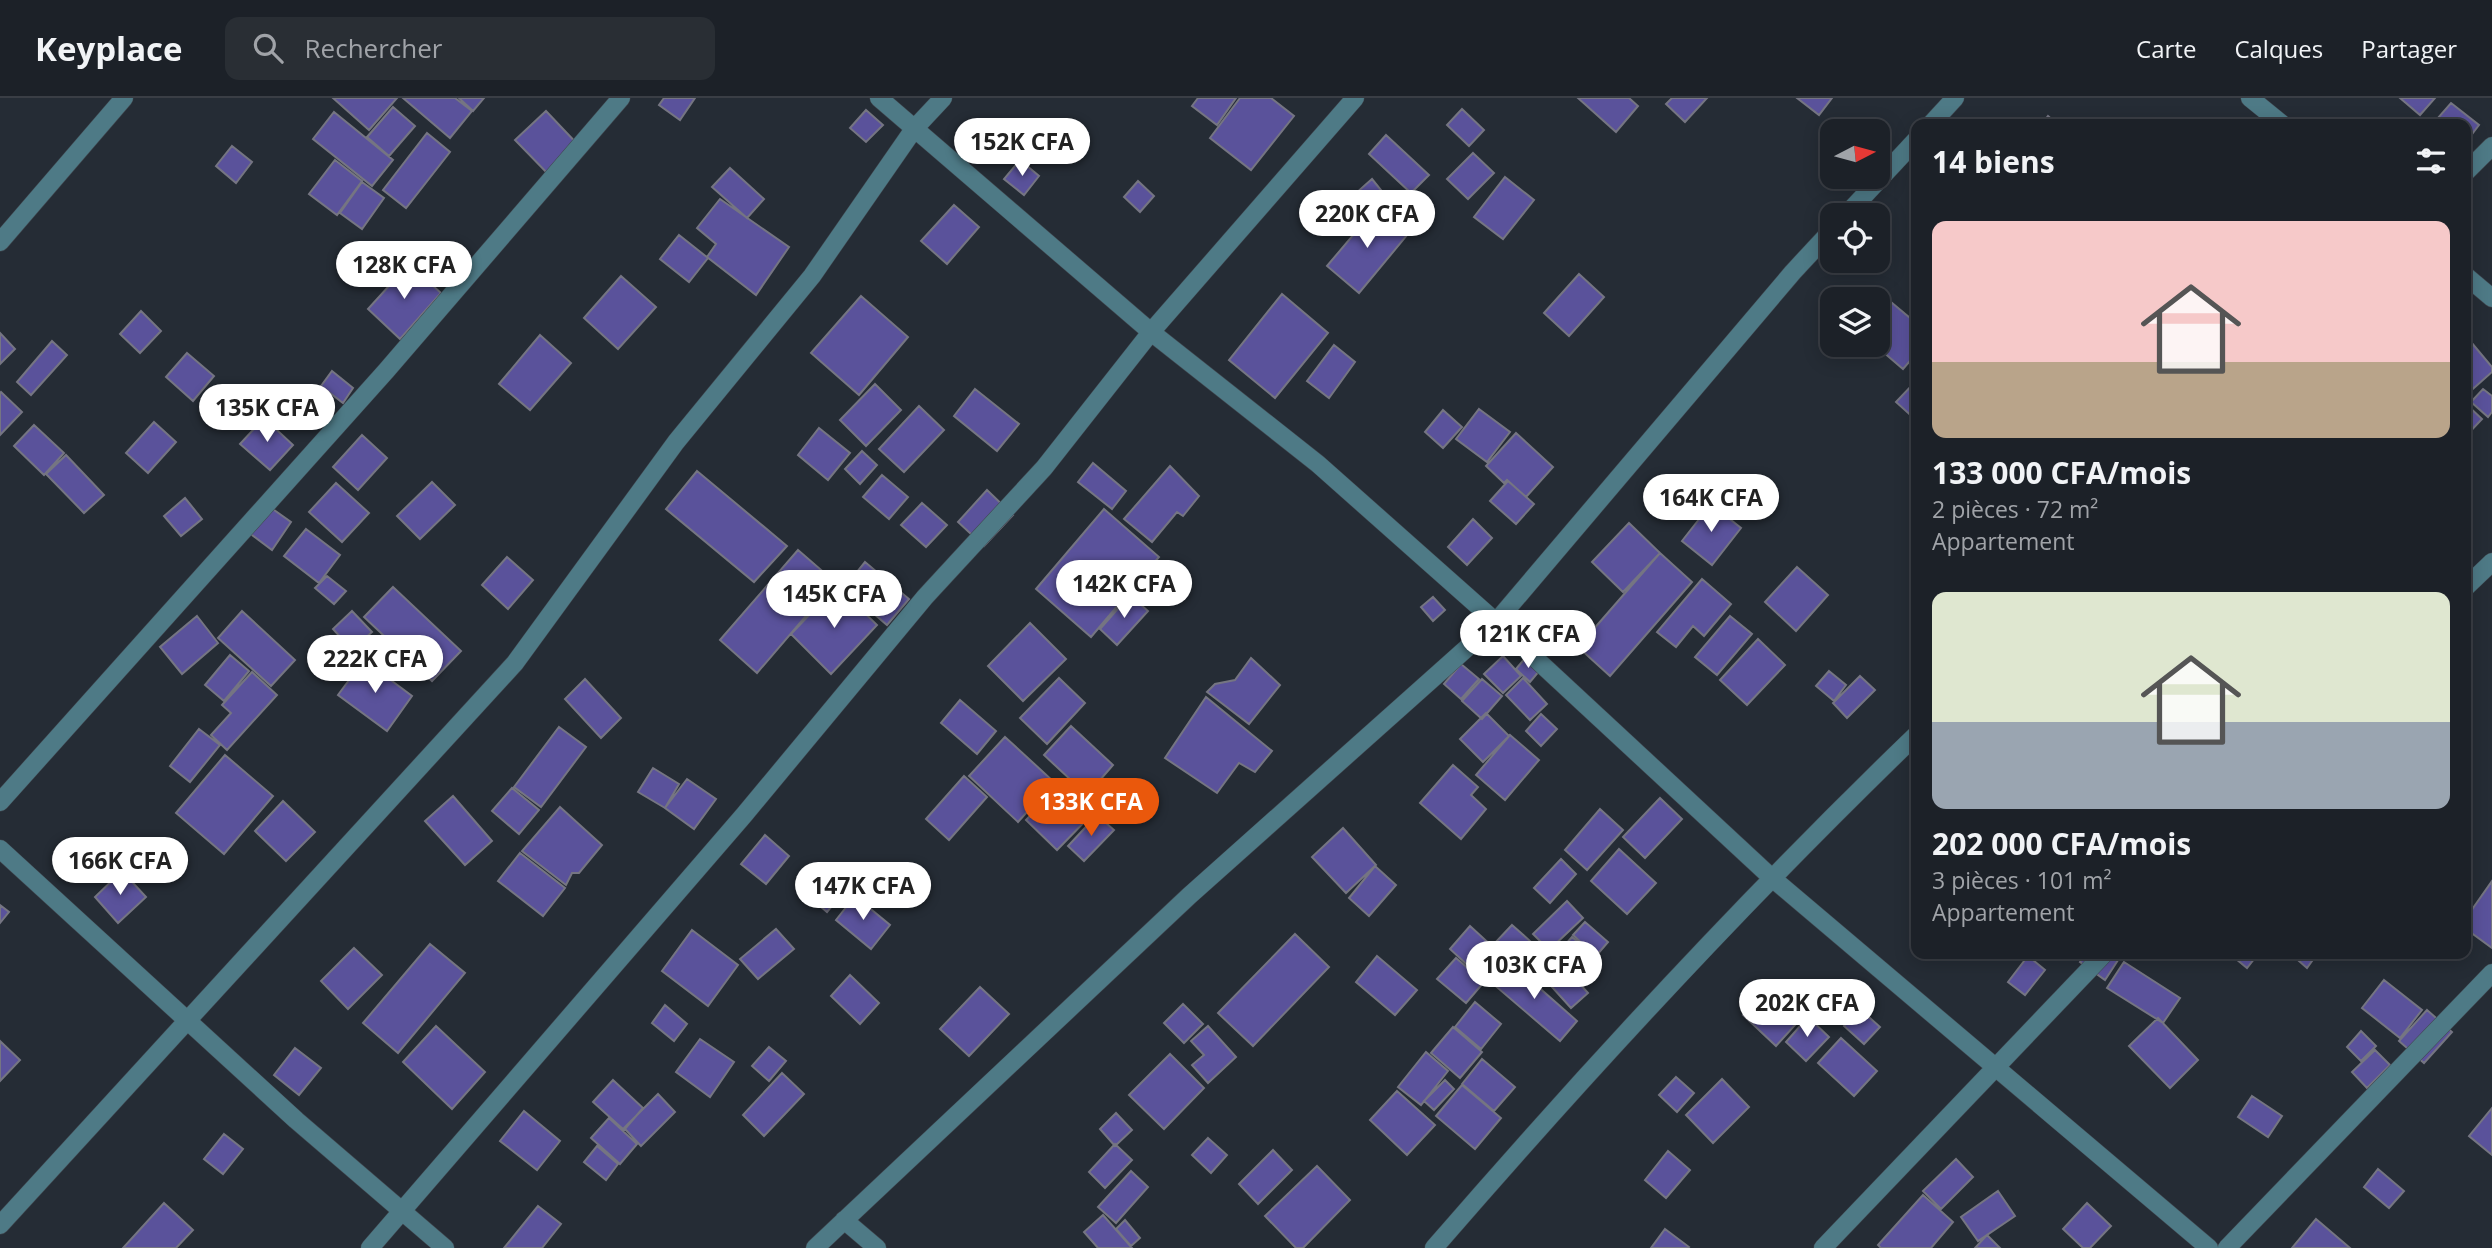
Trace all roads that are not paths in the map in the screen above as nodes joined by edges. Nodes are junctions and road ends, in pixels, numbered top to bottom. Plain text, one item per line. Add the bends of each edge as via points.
1 (124, 98) edge
2 (621, 98) edge
3 (879, 98) edge
4 (943, 98) edge
5 (1355, 98) edge
6 (1955, 98) edge
7 (2250, 98) edge
8 (1936, 119) edge
9 (2276, 119) edge
10 (914, 129) junction
11 (1911, 145) edge
12 (2492, 146) edge
13 (2471, 167) edge
14 (1857, 203) edge
15 (0, 242) edge
16 (1820, 243) edge
17 (2471, 280) edge
18 (2492, 298) edge
19 (1151, 332) junction
20 (2492, 562) edge
21 (2471, 582) edge
22 (1496, 622) junction
23 (1911, 740) edge
24 (0, 802) edge
25 (0, 849) edge
26 (1772, 878) junction
27 (2099, 959) edge
28 (2492, 974) edge
29 (188, 1020) junction
30 (1997, 1067) junction
31 (404, 1212) junction
32 (844, 1220) junction
33 (0, 1225) edge
34 (370, 1248) edge
35 (445, 1248) edge
36 (815, 1248) edge
37 (877, 1248) edge
38 (1434, 1248) edge
39 (1823, 1248) edge
40 (2209, 1248) edge
41 (2227, 1248) edge

1 - 15 street
2 - 24 street via 386,371
3 - 10 street
4 - 10 street
5 - 19 street
6 - 8 street
7 - 9 street
10 - 19 street
10 - 29 street via 812,275 676,442 515,663
11 - 14 street
12 - 13 street
16 - 22 street
17 - 18 street
19 - 22 street via 1318,464
19 - 31 street via 1044,468 925,597
20 - 21 street
22 - 26 street
22 - 32 street via 1189,897
23 - 26 street
25 - 29 street
26 - 30 street
26 - 38 street via 1572,1089
27 - 30 street
28 - 41 street
29 - 31 street
29 - 33 street
30 - 39 street
30 - 40 street
31 - 34 street
31 - 35 street
32 - 36 street
32 - 37 street

